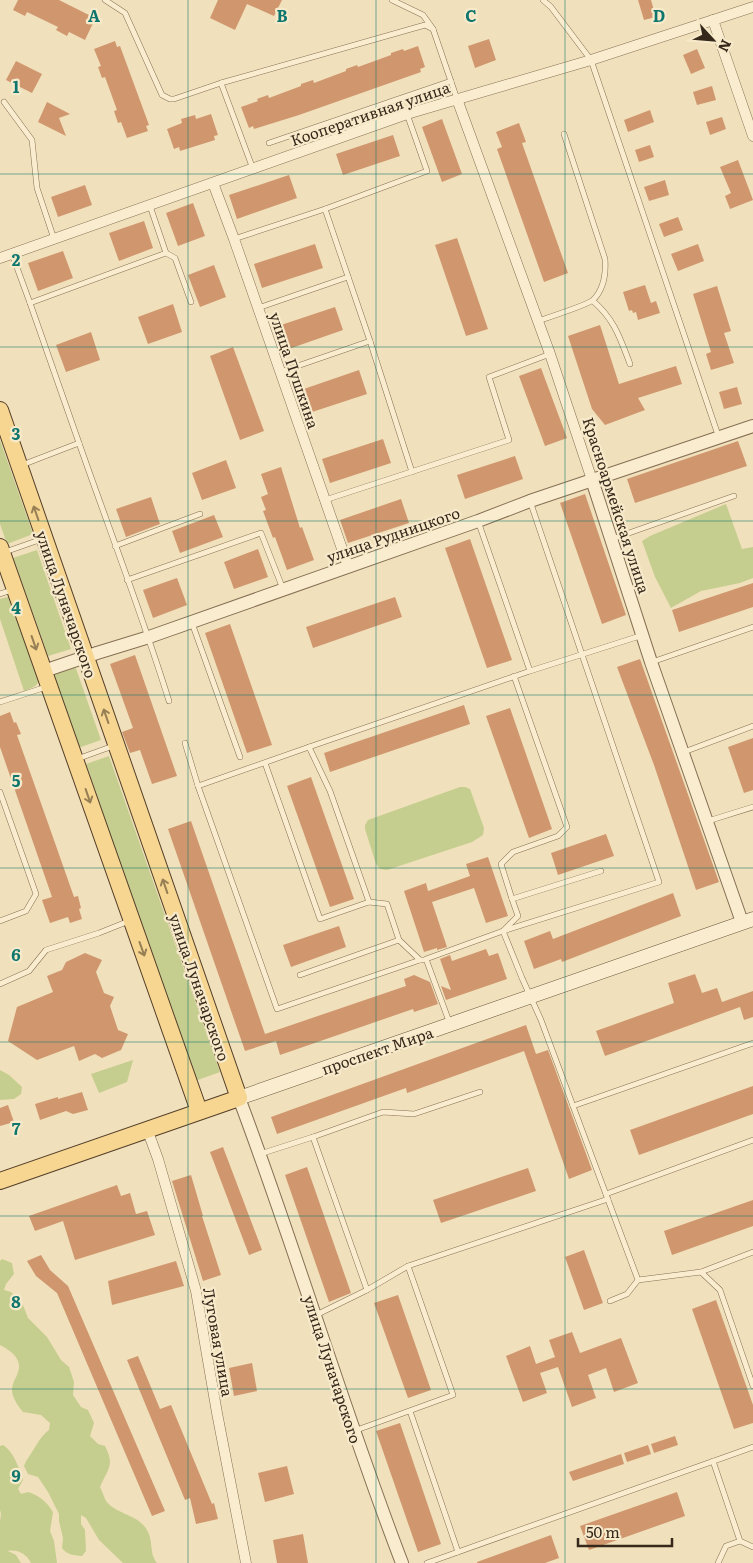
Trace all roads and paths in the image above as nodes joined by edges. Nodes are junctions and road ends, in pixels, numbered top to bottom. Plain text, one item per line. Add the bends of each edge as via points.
1 (105, 0) edge
2 (392, 0) edge
3 (543, 0) edge
4 (753, 7) edge
5 (713, 20) junction
6 (433, 29) junction
7 (591, 60) junction
8 (451, 81) junction
9 (220, 83) junction
10 (457, 99) junction
11 (4, 102) dead end
12 (407, 114) junction
13 (564, 134) dead end
14 (753, 136) edge
15 (269, 143) dead end
16 (253, 168) junction
17 (212, 183) junction
18 (150, 206) junction
19 (325, 209) junction
20 (54, 239) junction
21 (234, 239) junction
22 (166, 253) junction
23 (12, 254) junction
24 (0, 258) edge
25 (348, 277) junction
26 (593, 301) junction
27 (191, 302) dead end
28 (30, 303) junction
29 (258, 308) junction
30 (537, 321) junction
31 (370, 341) junction
32 (550, 354) junction
33 (630, 364) dead end
34 (280, 372) junction
35 (0, 410) edge
36 (753, 426) edge
37 (719, 439) junction
38 (79, 443) junction
39 (20, 466) junction
40 (412, 472) junction
41 (592, 480) junction
42 (734, 496) dead end
43 (324, 500) junction
44 (530, 501) junction
45 (200, 514) dead end
46 (478, 521) junction
47 (44, 538) junction
48 (612, 538) junction
49 (115, 546) junction
50 (1, 550) edge
51 (348, 566) junction
52 (127, 580) junction
53 (283, 590) junction
54 (7, 592) edge
55 (192, 622) junction
56 (753, 627) edge
57 (643, 635) junction
58 (149, 637) junction
59 (582, 655) junction
60 (86, 657) junction
61 (652, 662) junction
62 (530, 671) junction
63 (514, 676) junction
64 (46, 678) junction
65 (169, 700) dead end
66 (0, 702) edge
67 (753, 726) edge
68 (185, 744) dead end
69 (116, 745) junction
70 (309, 747) junction
71 (683, 752) junction
72 (240, 757) dead end
73 (75, 759) junction
74 (264, 763) junction
75 (198, 786) junction
76 (0, 792) edge
77 (753, 807) edge
78 (707, 821) junction
79 (601, 870) dead end
80 (512, 898) junction
81 (369, 902) junction
82 (132, 920) junction
83 (747, 920) edge
84 (0, 921) edge
85 (504, 931) junction
86 (399, 940) junction
87 (423, 960) junction
88 (300, 975) dead end
89 (0, 984) edge
90 (531, 996) junction
91 (450, 1024) junction
92 (753, 1043) edge
93 (480, 1092) dead end
94 (239, 1098) junction
95 (573, 1106) junction
96 (199, 1111) junction
97 (147, 1129) junction
98 (313, 1136) junction
99 (753, 1140) edge
100 (259, 1154) junction
101 (0, 1181) edge
102 (607, 1197) junction
103 (753, 1252) edge
104 (408, 1266) junction
105 (702, 1272) junction
106 (638, 1280) junction
107 (367, 1290) junction
108 (610, 1301) dead end
109 (316, 1315) junction
110 (753, 1386) edge
111 (410, 1410) junction
112 (354, 1431) junction
113 (753, 1447) edge
114 (713, 1461) junction
115 (740, 1540) junction
116 (753, 1547) edge
117 (458, 1552) junction
118 (246, 1563) edge
119 (402, 1563) edge
120 (427, 1563) edge
121 (718, 1563) edge

1 - 9 lane via 126,13 165,98 174,99
2 - 6 lane via 423,15
3 - 7 lane
4 - 5 street, Кооперативная улица
5 - 7 street, Кооперативная улица
5 - 14 street
6 - 8 lane
6 - 9 lane via 426,25
7 - 10 street, Кооперативная улица
7 - 37 lane
8 - 10 lane
8 - 15 lane
9 - 16 lane
10 - 12 street, Кооперативная улица
10 - 30 street, Красноармейская улица
11 - 20 lane via 32,140 37,188
12 - 16 street, Кооперативная улица
12 - 19 lane via 427,171
13 - 26 lane via 605,259 606,271
16 - 17 street, Кооперативная улица
17 - 18 street, Кооперативная улица
17 - 21 street, улица Пушкина
18 - 20 street, Кооперативная улица
18 - 22 lane
19 - 21 lane
19 - 25 lane
20 - 23 street, Кооперативная улица
21 - 29 street, улица Пушкина
22 - 27 lane via 175,258
22 - 28 lane
23 - 24 street, Кооперативная улица
23 - 28 lane
25 - 29 lane
25 - 31 lane
26 - 30 lane
26 - 33 lane via 616,326
28 - 38 lane
29 - 34 street, улица Пушкина
30 - 32 street, Красноармейская улица
31 - 34 lane
31 - 40 lane
32 - 40 lane via 489,377 509,440
32 - 41 street, Красноармейская улица
34 - 43 street, улица Пушкина
35 - 39 main road, улица Луначарского
36 - 37 street, улица Рудницкого
37 - 41 street, улица Рудницкого
38 - 39 lane
38 - 49 lane
47 -> 39 main road, улица Луначарского
40 - 43 lane
41 - 44 street, улица Рудницкого
41 - 48 street, Красноармейская улица
42 - 48 lane
43 - 51 street, улица Пушкина
44 - 46 street, улица Рудницкого
44 - 59 lane
45 - 49 lane
46 - 51 street, улица Рудницкого
46 - 62 lane
47 - 50 lane
47 - 60 main road, улица Луначарского
48 - 57 street, Красноармейская улица
49 - 52 lane
50 - 54 main road
51 - 53 street, улица Рудницкого
52 - 53 lane via 261,533
52 - 58 lane
53 - 55 street, улица Рудницкого
54 -> 64 main road
55 - 58 street, улица Рудницкого
55 - 72 lane
56 - 61 lane
57 - 59 lane
57 - 61 street, Красноармейская улица
58 - 60 street, улица Рудницкого
58 - 65 lane
59 - 62 lane
59 - 85 lane via 659,882
60 - 64 street, улица Рудницкого
69 -> 60 main road, улица Луначарского
61 - 71 street, Красноармейская улица
62 - 63 lane
63 - 70 lane
63 - 80 lane via 567,827 558,836 513,852 501,864
64 - 66 lane
64 - 73 main road
67 - 71 lane
68 - 75 lane
69 - 73 lane
94 -> 69 main road, улица Луначарского
70 - 74 lane
70 - 81 lane via 330,791
71 - 78 street, Красноармейская улица
73 -> 82 main road
74 - 75 lane
74 - 81 lane via 320,919
75 - 87 lane via 277,1009
76 - 84 lane via 36,894 26,911
77 - 78 lane
78 - 83 street, Красноармейская улица
79 - 80 lane
80 - 85 lane via 518,916
81 - 86 lane via 387,904
82 - 89 lane via 46,950 29,971
82 -> 96 main road
83 - 90 main road, проспект Мира
85 - 87 lane
85 - 90 lane
86 - 87 lane
86 - 88 lane
87 - 91 lane
90 - 91 main road, проспект Мира
90 - 95 lane
91 - 94 main road, проспект Мира
92 - 95 lane
93 - 98 lane via 414,1114 383,1112
94 - 96 main road, проспект Мира
94 - 100 street, улица Луначарского
95 - 102 lane
96 - 97 main road, проспект Мира
97 - 101 main road, проспект Мира
97 - 118 street, Луговая улица via 196,1291
98 - 100 lane
98 - 107 lane
99 - 102 lane
100 - 109 street, улица Луначарского
102 - 104 lane
102 - 106 lane
103 - 105 lane
104 - 107 lane
104 - 111 lane via 453,1395
105 - 106 lane
105 - 110 lane via 720,1290
106 - 108 lane via 627,1294
107 - 109 lane
109 - 112 street, улица Луначарского
111 - 112 lane
111 - 117 lane
112 - 119 street, улица Луначарского
113 - 114 lane
114 - 115 lane
114 - 117 lane
115 - 116 lane
115 - 121 lane via 726,1546
117 - 120 lane

